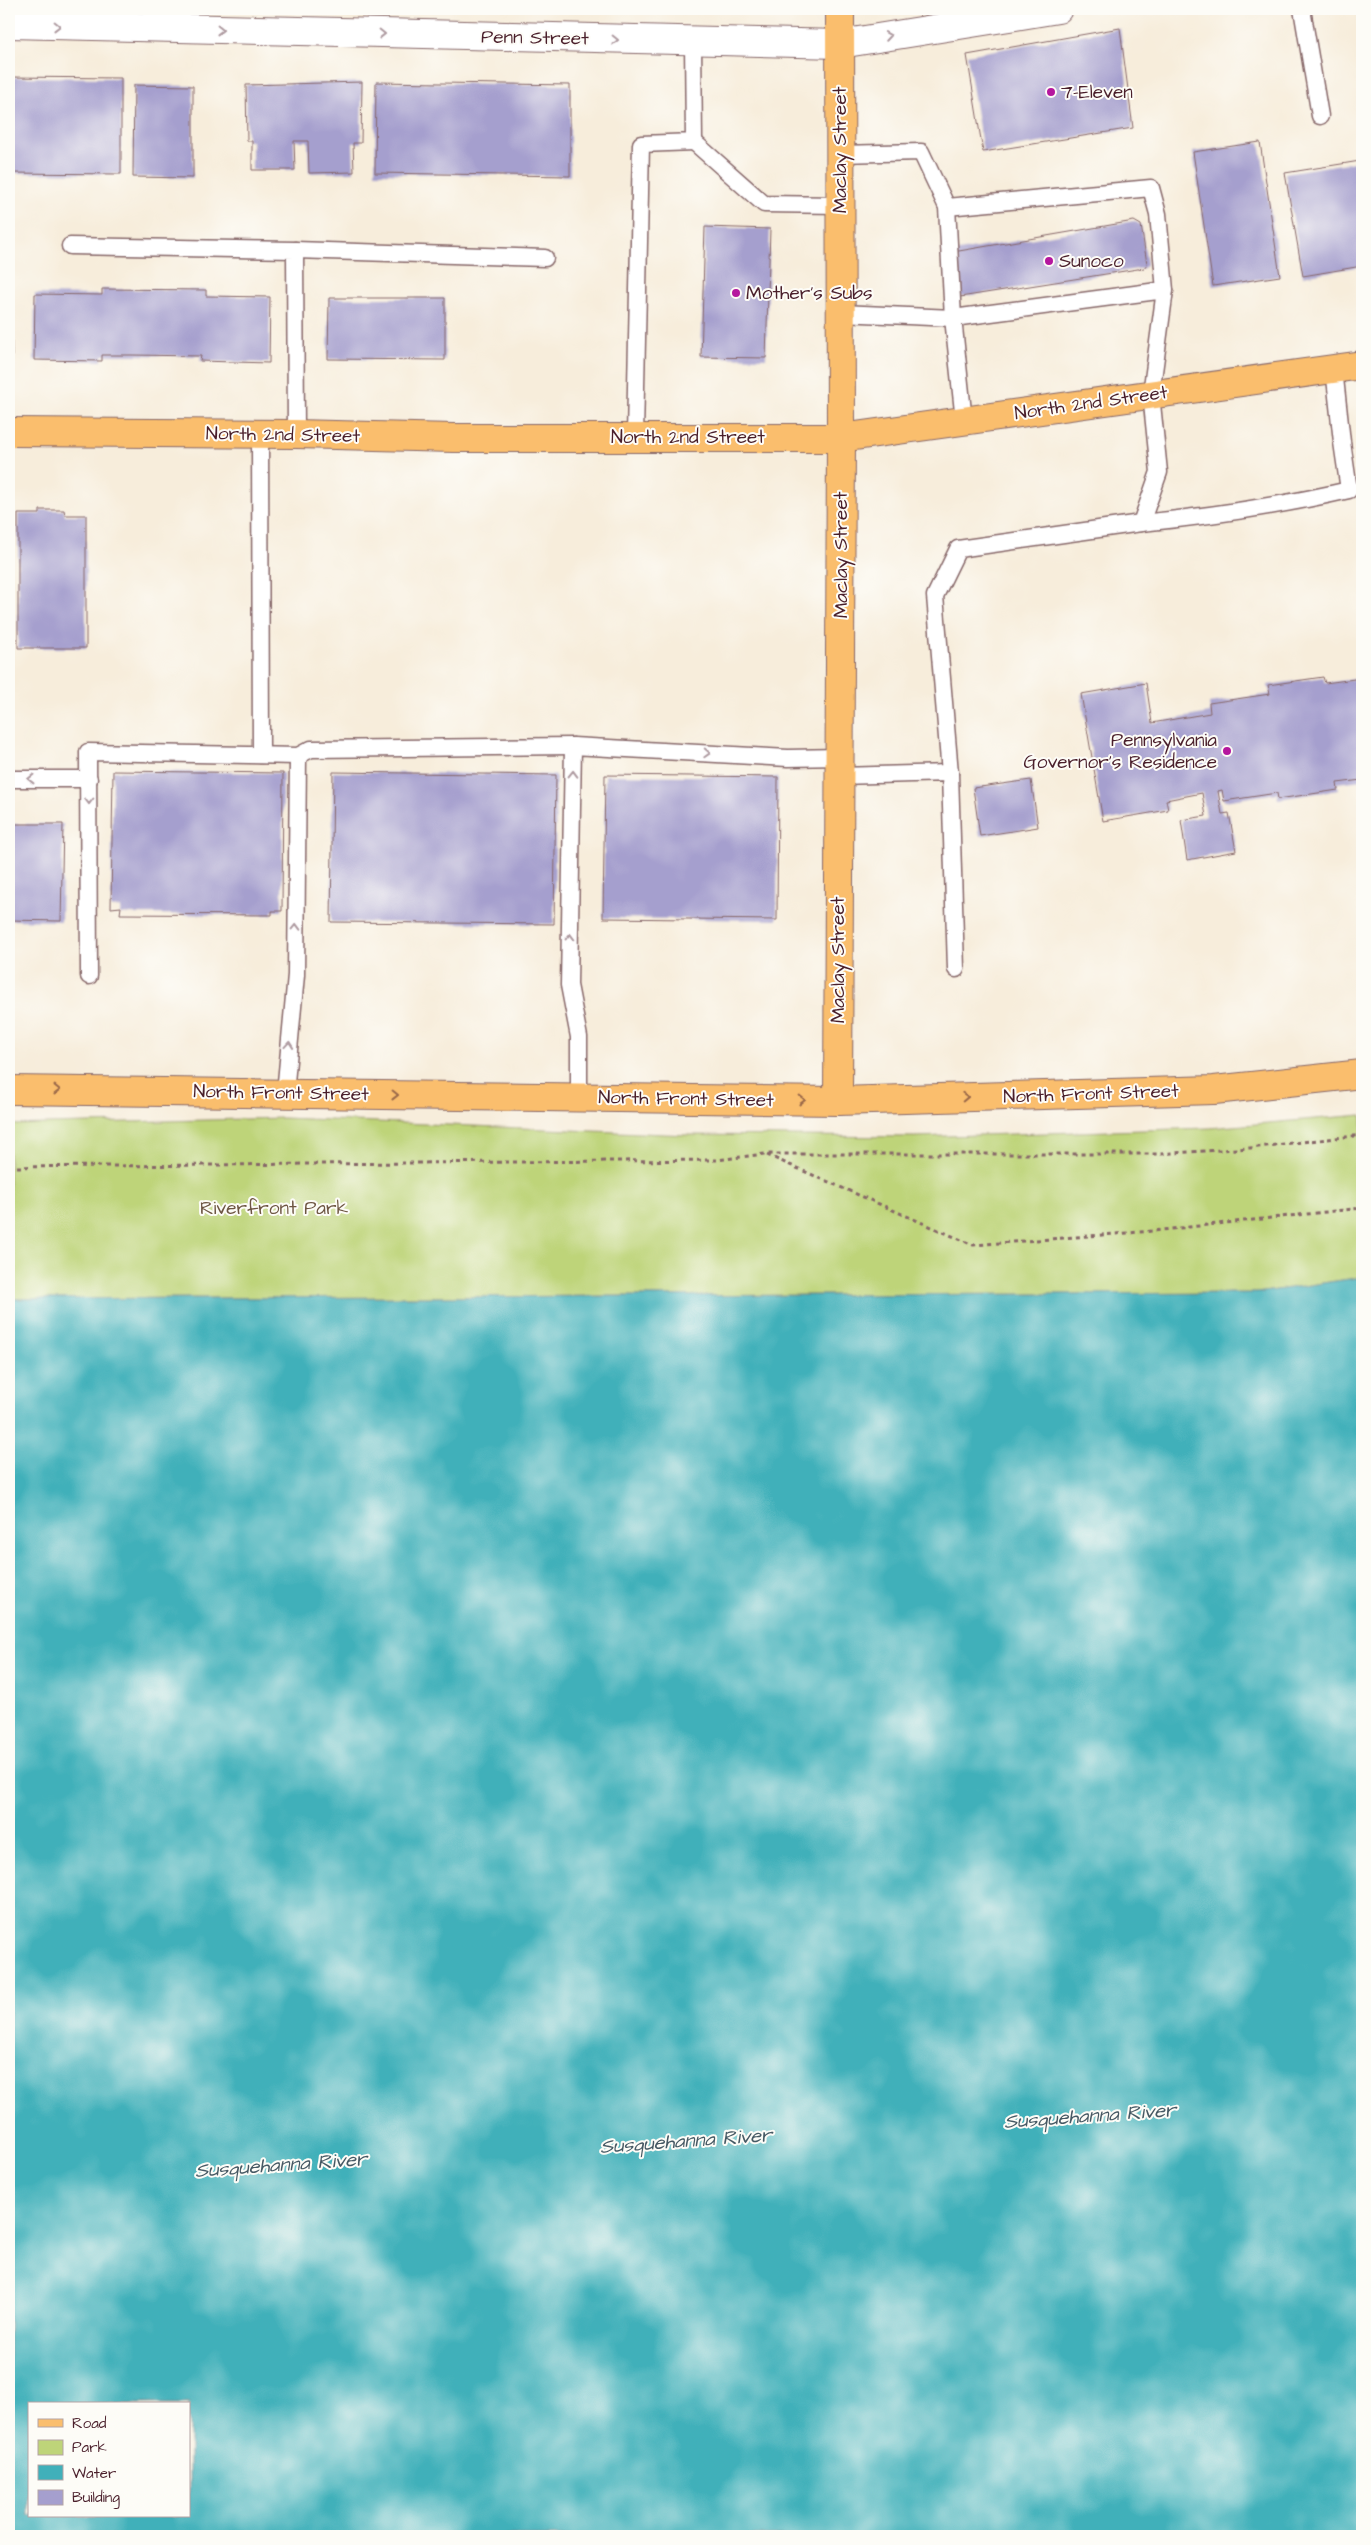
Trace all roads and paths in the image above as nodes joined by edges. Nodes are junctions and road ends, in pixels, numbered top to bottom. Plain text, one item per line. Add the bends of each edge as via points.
1 (840, 9) edge
2 (1058, 9) edge
3 (1302, 9) edge
4 (9, 24) edge
5 (692, 42) junction
6 (840, 44) junction
7 (1320, 116) dead end
8 (694, 142) junction
9 (840, 154) junction
10 (840, 205) junction
11 (948, 207) junction
12 (70, 246) dead end
13 (295, 250) junction
14 (545, 258) dead end
15 (1166, 290) junction
16 (841, 312) junction
17 (953, 318) junction
18 (1362, 365) edge
19 (1334, 369) junction
20 (1150, 394) junction
21 (964, 420) junction
22 (9, 432) edge
23 (260, 434) junction
24 (296, 434) junction
25 (635, 436) junction
26 (841, 438) junction
27 (1141, 523) junction
28 (573, 746) junction
29 (261, 755) junction
30 (298, 756) junction
31 (839, 767) junction
32 (950, 773) junction
33 (9, 779) edge
34 (89, 779) junction
35 (956, 969) dead end
36 (89, 976) dead end
37 (1362, 1074) edge
38 (9, 1090) edge
39 (285, 1093) junction
40 (579, 1097) junction
41 (838, 1101) junction
42 (1362, 1135) edge
43 (764, 1154) junction
44 (9, 1167) edge
45 (1362, 1208) edge

1 - 6 main road, Maclay Street
6 -> 2 street, Penn Street
3 - 7 lane
4 -> 5 street, Penn Street
5 - 6 street, Penn Street
5 - 8 lane
6 - 9 main road, Maclay Street
8 - 10 lane via 764,204
8 - 25 lane via 641,144
9 - 10 main road, Maclay Street
9 - 11 lane via 921,152
10 - 16 main road, Maclay Street
11 - 15 lane via 1150,188 1158,214
11 - 17 lane
12 - 13 lane
13 - 14 lane
13 - 24 lane
15 - 17 lane
15 - 20 lane
16 - 17 lane
16 - 26 main road, Maclay Street
17 - 21 lane
18 - 19 main road, North 2nd Street
19 - 20 main road, North 2nd Street
19 - 27 lane via 1349,490 1265,508
20 - 21 main road, North 2nd Street
20 - 27 lane via 1159,472
21 - 26 main road, North 2nd Street
22 - 23 main road, North 2nd Street
23 - 24 main road, North 2nd Street
23 - 29 lane
24 - 25 main road, North 2nd Street via 453,438
25 - 26 main road, North 2nd Street
26 - 31 main road, Maclay Street
27 - 32 lane via 958,549 935,596
28 - 30 lane via 311,749
28 -> 31 lane via 788,758
40 -> 28 lane via 579,1037 569,986
29 - 30 lane
29 - 34 lane via 88,752
39 -> 30 lane via 296,976
31 - 32 lane
31 - 41 main road, Maclay Street
32 - 35 lane
34 -> 33 lane
34 -> 36 lane
41 -> 37 main road, North Front Street via 1214,1090
38 -> 39 main road, North Front Street
39 -> 40 main road, North Front Street
40 -> 41 main road, North Front Street
42 - 43 path via 1250,1148 1159,1154
43 - 44 path via 717,1160
43 - 45 path via 973,1245

